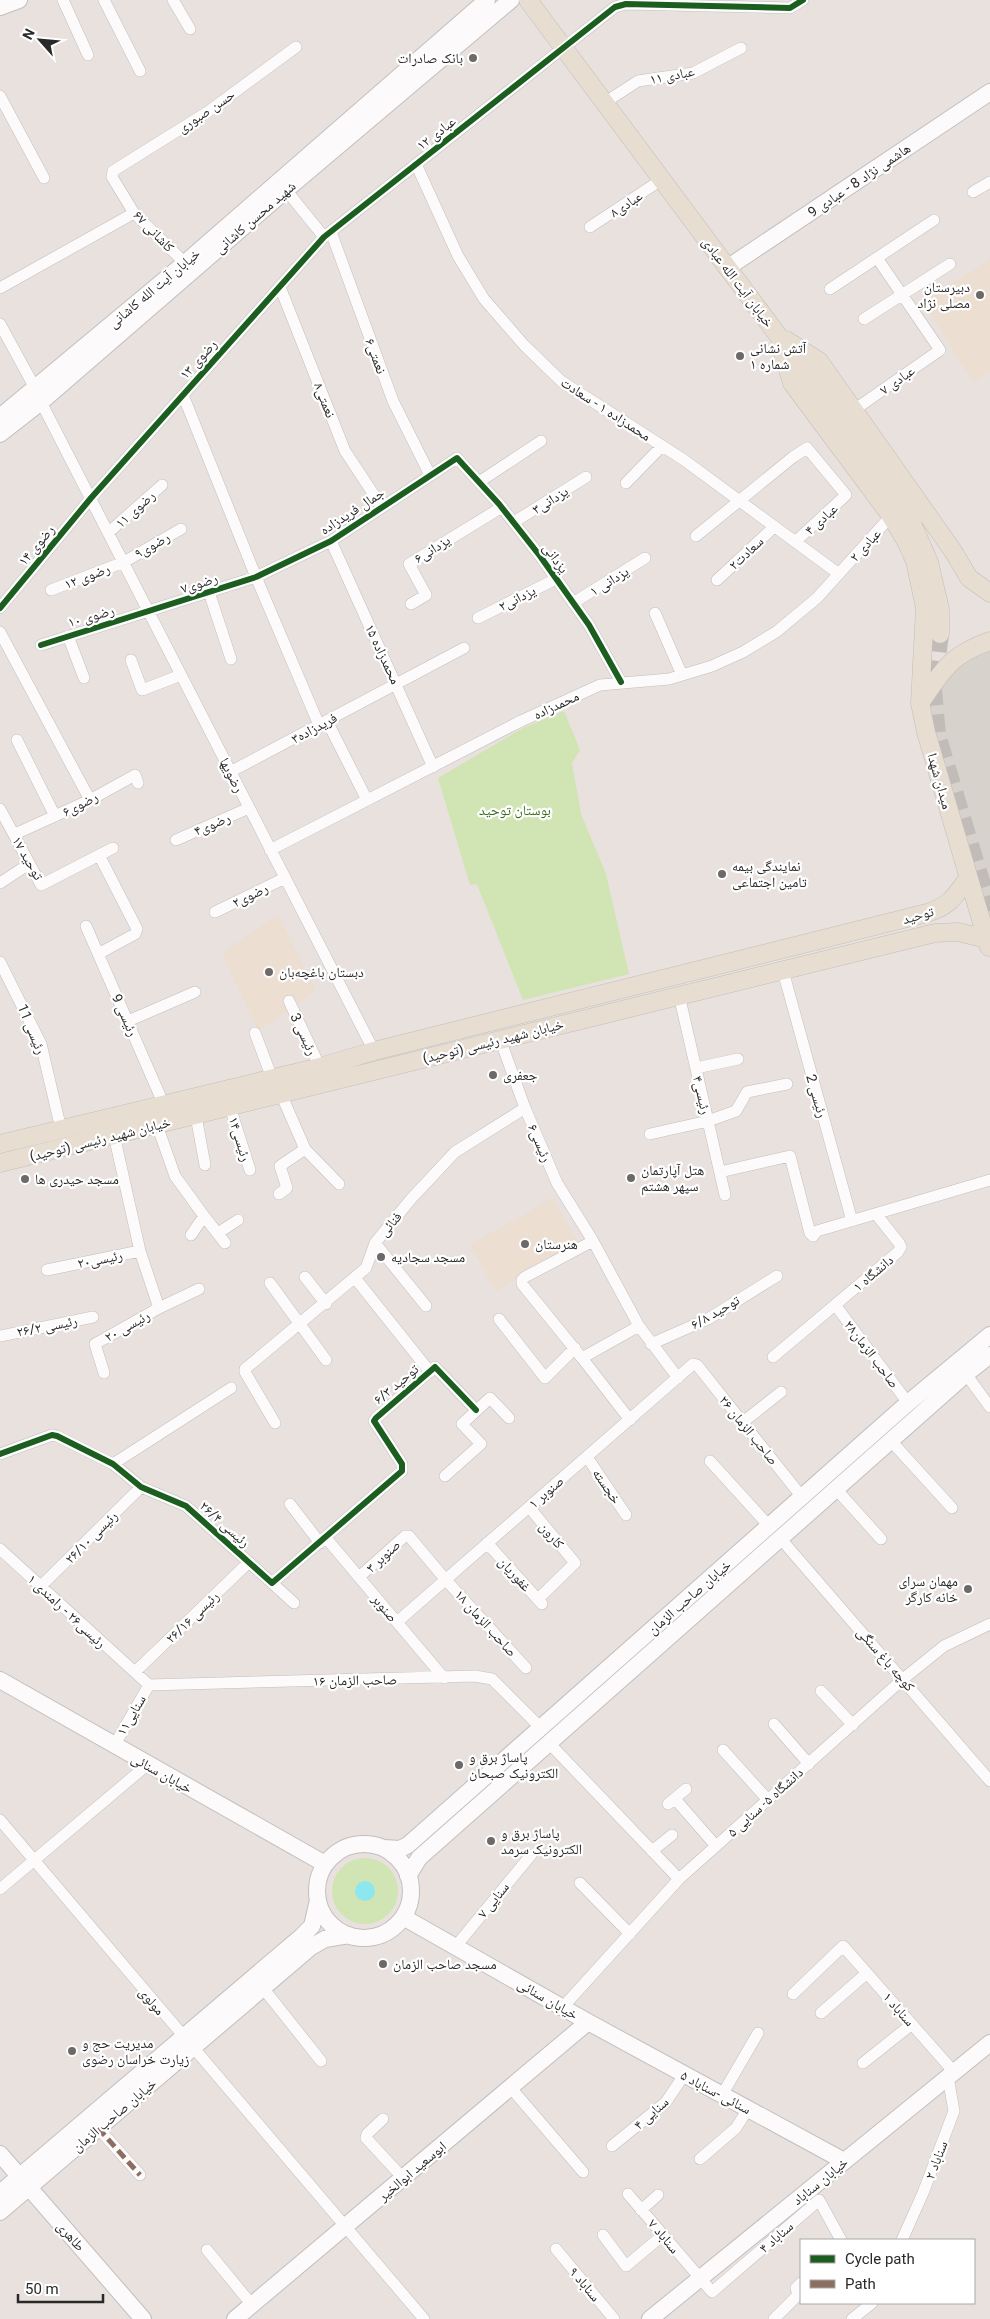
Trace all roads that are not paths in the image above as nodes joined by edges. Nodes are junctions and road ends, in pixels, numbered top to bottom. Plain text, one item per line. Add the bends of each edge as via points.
1 (19, 0) edge
2 (63, 0) edge
3 (104, 0) edge
4 (173, 0) edge
5 (487, 0) edge
6 (511, 0) edge
7 (528, 0) edge
8 (803, 0) edge
9 (1, 5) edge
10 (190, 29) dead end
11 (296, 48) dead end
12 (563, 48) junction
13 (741, 48) dead end
14 (88, 55) dead end
15 (140, 71) dead end
16 (990, 92) edge
17 (0, 96) edge
18 (604, 102) junction
19 (416, 164) junction
20 (113, 171) joint
21 (44, 178) dead end
22 (662, 180) junction
23 (990, 182) edge
24 (286, 190) junction
25 (973, 192) dead end
26 (134, 213) junction
27 (934, 220) dead end
28 (590, 227) dead end
29 (328, 235) junction
30 (877, 258) junction
31 (185, 263) junction
32 (950, 264) dead end
33 (727, 268) junction
34 (280, 287) junction
35 (0, 288) edge
36 (830, 289) dead end
37 (902, 295) junction
38 (864, 319) dead end
39 (0, 324) edge
40 (778, 335) junction
41 (38, 395) junction
42 (183, 395) junction
43 (854, 410) junction
44 (0, 417) edge
45 (0, 434) edge
46 (540, 441) dead end
47 (662, 446) junction
48 (457, 458) joint
49 (430, 475) junction
50 (586, 477) dead end
51 (479, 482) junction
52 (626, 483) dead end
53 (162, 485) dead end
54 (91, 498) junction
55 (739, 500) junction
56 (382, 507) junction
57 (502, 507) junction
58 (891, 516) junction
59 (514, 522) junction
60 (774, 527) junction
61 (181, 529) dead end
62 (109, 532) junction
63 (696, 536) dead end
64 (331, 541) junction
65 (795, 542) junction
66 (645, 558) dead end
67 (124, 562) junction
68 (839, 574) junction
69 (256, 577) junction
70 (556, 579) junction
71 (717, 580) dead end
72 (51, 590) dead end
73 (209, 592) junction
74 (990, 593) edge
75 (573, 603) junction
76 (411, 604) dead end
77 (0, 608) edge
78 (149, 612) junction
79 (655, 613) dead end
80 (478, 618) dead end
81 (0, 632) edge
82 (940, 634) tunnel mouth
83 (68, 636) junction
84 (990, 641) edge
85 (40, 645) dead end
86 (464, 648) dead end
87 (231, 659) dead end
88 (131, 660) dead end
89 (922, 667) joint
90 (181, 675) junction
91 (682, 675) junction
92 (84, 678) dead end
93 (621, 682) junction
94 (397, 684) junction
95 (920, 703) junction
96 (323, 723) junction
97 (17, 740) dead end
98 (434, 767) junction
99 (230, 772) junction
100 (138, 784) dead end
101 (90, 800) junction
102 (367, 800) junction
103 (249, 808) junction
104 (0, 809) edge
105 (55, 816) junction
106 (15, 834) junction
107 (176, 840) dead end
108 (113, 848) dead end
109 (270, 850) junction
110 (99, 855) junction
111 (29, 864) junction
112 (284, 878) junction
113 (968, 878) junction
114 (0, 883) edge
115 (215, 912) dead end
116 (883, 925) joint
117 (86, 926) dead end
118 (988, 945) edge
119 (98, 954) junction
120 (0, 962) edge
121 (782, 971) junction
122 (5, 983) edge
123 (195, 992) dead end
124 (679, 995) junction
125 (289, 1001) dead end
126 (128, 1021) junction
127 (254, 1033) dead end
128 (500, 1039) junction
129 (374, 1051) junction
130 (738, 1059) dead end
131 (320, 1067) junction
132 (696, 1068) junction
133 (272, 1078) junction
134 (787, 1084) dead end
135 (281, 1094) junction
136 (164, 1105) junction
137 (230, 1107) junction
138 (525, 1108) junction
139 (196, 1116) junction
140 (708, 1121) junction
141 (157, 1125) junction
142 (61, 1128) junction
143 (650, 1134) dead end
144 (114, 1135) junction
145 (1, 1141) edge
146 (305, 1149) junction
147 (0, 1163) edge
148 (205, 1165) dead end
149 (250, 1170) dead end
150 (720, 1172) junction
151 (990, 1180) edge
152 (339, 1184) dead end
153 (279, 1194) dead end
154 (726, 1195) dead end
155 (876, 1214) junction
156 (204, 1216) junction
157 (238, 1220) dead end
158 (852, 1221) junction
159 (191, 1235) dead end
160 (593, 1242) junction
161 (375, 1243) junction
162 (140, 1251) junction
163 (47, 1270) dead end
164 (776, 1276) dead end
165 (305, 1277) dead end
166 (356, 1278) junction
167 (270, 1283) dead end
168 (199, 1289) dead end
169 (326, 1304) junction
170 (426, 1306) dead end
171 (836, 1306) junction
172 (159, 1308) junction
173 (93, 1317) dead end
174 (499, 1319) dead end
175 (301, 1324) junction
176 (639, 1326) junction
177 (990, 1335) edge
178 (0, 1336) edge
179 (651, 1344) junction
180 (575, 1348) junction
181 (990, 1355) edge
182 (773, 1357) dead end
183 (582, 1358) junction
184 (326, 1360) dead end
185 (695, 1364) joint
186 (433, 1370) junction
187 (104, 1374) dead end
188 (966, 1374) junction
189 (678, 1378) junction
190 (231, 1388) dead end
191 (781, 1392) dead end
192 (908, 1403) junction
193 (990, 1407) edge
194 (476, 1410) junction
195 (509, 1418) dead end
196 (630, 1420) junction
197 (743, 1422) junction
198 (275, 1423) dead end
199 (891, 1441) junction
200 (0, 1454) edge
201 (587, 1457) junction
202 (710, 1461) dead end
203 (113, 1464) junction
204 (445, 1476) dead end
205 (141, 1487) junction
206 (836, 1489) junction
207 (802, 1497) junction
208 (290, 1504) dead end
209 (529, 1507) junction
210 (952, 1508) dead end
211 (626, 1515) dead end
212 (769, 1526) junction
213 (407, 1535) joint
214 (780, 1538) junction
215 (881, 1539) dead end
216 (323, 1540) junction
217 (487, 1543) junction
218 (0, 1549) edge
219 (249, 1562) junction
220 (359, 1577) junction
221 (445, 1579) junction
222 (272, 1583) junction
223 (41, 1586) junction
224 (541, 1602) joint
225 (294, 1603) dead end
226 (397, 1622) junction
227 (990, 1624) edge
228 (526, 1668) dead end
229 (135, 1672) junction
230 (444, 1678) junction
231 (903, 1679) junction
232 (0, 1680) edge
233 (149, 1685) junction
234 (821, 1691) dead end
235 (774, 1724) dead end
236 (853, 1725) junction
237 (541, 1728) junction
238 (549, 1743) junction
239 (114, 1746) junction
240 (723, 1750) dead end
241 (809, 1764) junction
242 (148, 1765) junction
243 (990, 1781) edge
244 (686, 1789) dead end
245 (768, 1800) junction
246 (0, 1820) edge
247 (672, 1835) dead end
248 (716, 1846) junction
249 (384, 1848) junction
250 (652, 1852) junction
251 (531, 1854) dead end
252 (34, 1860) junction
253 (325, 1864) junction
254 (408, 1876) junction
255 (679, 1879) junction
256 (580, 1883) dead end
257 (0, 1889) edge
258 (318, 1900) junction
259 (403, 1918) junction
260 (630, 1934) junction
261 (348, 1936) junction
262 (456, 1946) junction
263 (867, 1973) junction
264 (263, 1988) junction
265 (793, 1994) dead end
266 (562, 2007) junction
267 (821, 2013) dead end
268 (588, 2022) junction
269 (912, 2024) junction
270 (758, 2033) dead end
271 (188, 2043) junction
272 (990, 2043) edge
273 (321, 2061) dead end
274 (863, 2064) dead end
275 (684, 2074) junction
276 (951, 2074) junction
277 (511, 2088) junction
278 (722, 2095) junction
279 (748, 2109) junction
280 (383, 2119) dead end
281 (98, 2128) junction
282 (612, 2146) dead end
283 (0, 2154) edge
284 (700, 2158) dead end
285 (844, 2161) junction
286 (583, 2172) dead end
287 (140, 2175) dead end
288 (403, 2178) junction
289 (24, 2182) junction
290 (0, 2193) edge
291 (628, 2194) dead end
292 (658, 2195) dead end
293 (641, 2210) junction
294 (0, 2212) edge
295 (345, 2227) junction
296 (602, 2235) dead end
297 (663, 2235) junction
298 (840, 2239) edge
299 (902, 2239) edge
300 (207, 2250) dead end
301 (556, 2250) dead end
302 (700, 2278) junction
303 (800, 2283) edge
304 (871, 2304) edge
305 (252, 2305) junction
306 (143, 2319) edge
307 (235, 2319) edge
308 (424, 2319) edge
309 (614, 2319) edge
310 (650, 2319) edge
311 (774, 2319) edge
312 (852, 2319) edge

1 - 9 main road
2 - 14 street
3 - 15 street
4 - 10 street
5 - 31 main road, خیابان آیت الله کاشانی
6 - 24 main road, شهید محسن کاشانی
7 - 12 main road, خیابان آیت الله عبادی
8 - 12 street, عبادی ۱۲ via 790,8 626,4 615,7
11 - 20 street, حسن صبوری via 209,111
12 - 18 main road, خیابان آیت الله عبادی
12 - 19 street, عبادی ۱۲
13 - 18 street, عبادی ١١ via 693,73 638,81
16 - 33 main road, هاشمی نژاد 8 - عبادی 9
17 - 21 street
18 - 22 main road, خیابان آیت الله عبادی
19 - 29 street, عبادی ۱۲
19 - 47 street, محمدزاده ۱ - سعادت via 458,256 484,299 517,338 561,381
20 - 26 street, کاشانی ۶۷ via 112,177
22 - 28 street, عبادی۸
22 - 33 main road, خیابان آیت الله عبادی
23 - 25 street
24 - 29 street, نعمتی۶
24 - 41 main road, شهید محسن کاشانی
26 - 31 street, کاشانی ۶۷
26 - 35 street
27 - 30 street
29 - 34 street, رضوی ۱۳
29 - 49 street, نعمتی۶ via 393,401
30 - 36 street
30 - 37 street
31 - 41 main road, خیابان آیت الله کاشانی
32 - 37 street
33 - 40 main road, خیابان آیت الله عبادی
34 - 42 street, رضوی ۱۳
34 - 56 street, نعمتی۸ via 345,452
37 - 38 street
37 - 43 street, عبادی ۷ via 940,350
39 - 41 street, رضویها
40 - 43 main road via 819,361
40 - 58 main road, خیابان آیت الله عبادی via 792,383
40 - 82 main road via 910,521 929,562 940,609
41 - 44 main road, خیابان آیت الله کاشانی
41 - 45 main road, شهید محسن کاشانی
41 - 54 street, رضویها
42 - 54 street, رضوی ۱۳
42 - 69 street
43 - 74 main road via 969,578
46 - 51 street
47 - 52 street
47 - 55 street, محمدزاده ۱ - سعادت
48 - 49 street, جمال فریدزاده
48 - 51 street, یزدانی
49 - 56 street, جمال فریدزاده
50 - 59 street, یزدانی۳
51 - 57 street, یزدانی
53 - 62 street, رضوی ۱۱
54 - 62 street, رضویها
54 - 77 street, رضوی ۱۴
55 - 60 street, محمدزاده ۱ - سعادت
55 - 63 street
55 - 65 street, عبادی ۴ via 807,448 846,495
56 - 64 street, جمال فریدزاده
57 - 59 street, یزدانی
57 - 76 street, یزدانی۶ via 409,564 426,596
58 - 68 street, عبادی ۲
58 - 89 main road, خیابان آیت الله عبادی via 906,541 921,584 925,608
59 - 70 street, یزدانی
60 - 65 street, محمدزاده ۱ - سعادت
60 - 71 street, سعادت۲
61 - 67 street, رضوی۹
62 - 67 street, رضویها
64 - 69 street, جمال فریدزاده
64 - 94 street, محمدزاده ۱۵
65 - 68 street, محمدزاده ۱ - سعادت
66 - 75 street, یزدانی ۱
67 - 72 street, رضوی ۱۲
67 - 78 street, رضویها
68 - 91 street, محمدزاده via 817,598 776,632 744,652
69 - 73 street, رضوی۷
69 - 96 street
70 - 75 street, یزدانی
70 - 80 street, یزدانی۲
73 - 78 street, رضوی۷
73 - 87 street
75 - 93 street, یزدانی
78 - 83 street, رضوی ۱۰
78 - 90 street, رضویها
79 - 91 street
81 - 101 street
83 - 85 street, رضوی ۱۰
83 - 92 street
84 - 95 main road via 962,653 947,665
86 - 94 street, فریدزاده۳
88 - 90 street via 142,690
89 - 95 main road, میدان شهدا
90 - 99 street, رضویها
91 - 93 street, محمدزاده
93 - 98 street, محمدزاده via 600,685 521,721
94 - 96 street, فریدزاده۳
94 - 98 street, محمدزاده ۱۵
95 - 113 main road, میدان شهدا
96 - 99 street, فریدزاده۳
96 - 102 street
97 - 105 street
98 - 102 street, محمدزاده
99 - 103 street, رضویها
100 - 101 street, رضوی۶ via 135,775
101 - 105 street, رضوی۶
102 - 109 street, محمدزاده
103 - 107 street, رضوی۴
103 - 109 street, رضویها
104 - 106 street, توحید ۱۷
105 - 106 street, رضوی۶
106 - 111 street, توحید ۱۷
108 - 110 street
109 - 112 street, رضویها
110 - 111 street, توحید ۱۷ via 41,884
110 - 119 street via 137,929 135,934
111 - 114 street
112 - 115 street, رضوی۲
112 - 129 street, رضویها
113 - 116 main road, توحید via 942,908
113 - 118 main road, میدان شهدا
116 - 129 main road, خیابان شهید رئیسی (توحید)
117 - 119 street, رئیسی 9
118 - 121 main road, خیابان شهید رئیسی (توحید) via 958,932 935,933
119 - 126 street, رئیسی 9
120 - 122 street, رئیسی 11
121 - 124 main road, خیابان شهید رئیسی (توحید)
121 - 158 street, رئیسی 2
122 - 142 street, رئیسی 11 via 41,1044
123 - 126 street
124 - 128 main road, خیابان شهید رئیسی (توحید)
124 - 132 street, رئیسی۴
125 - 131 street, رئیسی 3
126 - 136 street, رئیسی 9
127 - 133 street
128 - 135 main road, خیابان شهید رئیسی (توحید)
128 - 138 street, رئیسی۶
129 - 131 main road, خیابان شهید رئیسی (توحید)
130 - 132 street
131 - 133 main road, خیابان شهید رئیسی (توحید)
132 - 140 street, رئیسی۴
133 - 136 main road, خیابان شهید رئیسی (توحید)
134 - 140 street via 748,1092 736,1111
135 - 137 main road, خیابان شهید رئیسی (توحید)
135 - 146 street
136 - 142 main road, خیابان شهید رئیسی (توحید)
137 - 139 main road, خیابان شهید رئیسی (توحید)
137 - 149 street, رئیسی۱۴
138 - 160 street, رئیسی۶ via 557,1183
138 - 161 street, فنائی via 456,1152
139 - 141 main road, خیابان شهید رئیسی (توحید)
139 - 148 street
140 - 143 street
140 - 150 street, رئیسی۴
141 - 144 main road, خیابان شهید رئیسی (توحید)
141 - 156 street via 175,1176
142 - 145 main road, خیابان شهید رئیسی (توحید)
144 - 147 main road, خیابان شهید رئیسی (توحید)
144 - 162 street
146 - 152 street
146 - 153 street via 280,1166 287,1188
150 - 154 street, رئیسی۴
150 - 158 street via 790,1156 810,1233 813,1236 817,1231
151 - 155 street
155 - 158 street
155 - 171 street, دانشگاه ۱ via 901,1247
156 - 157 street via 222,1238
156 - 159 street
160 - 176 street, رئیسی۶
160 - 180 street via 522,1280
161 - 166 street, فنائی via 366,1268
161 - 170 street
162 - 163 street, رئیسی۲۰
162 - 172 street, رئیسی۲۰
164 - 179 street, توحید ۶/۸ via 708,1319
165 - 169 street
166 - 169 street, فنائی
166 - 186 street
167 - 175 street
168 - 172 street
169 - 175 street, فنائی
171 - 182 street
171 - 192 street, صاحب الزمان۲۸
172 - 187 street, رئیسی ۲۰ via 94,1344
173 - 178 street, رئیسی ۲۶/۲
174 - 180 street via 545,1378
175 - 184 street
175 - 198 street, فنائی via 245,1369
176 - 179 street, رئیسی۶
176 - 183 street
177 - 192 main road, خیابان صاحب الزمان
179 - 189 street, رئیسی۶
180 - 183 street
181 - 188 main road
183 - 196 street
185 - 189 street, صنوبر ۱
185 - 197 street, صاحب الزمان ۲۶
186 - 194 street
186 - 216 street, توحید ۶/۳ via 374,1421 402,1471
188 - 193 street
188 - 199 main road
189 - 196 street, صنوبر ۱
190 - 203 street
191 - 197 street
192 - 207 main road, خیابان صاحب الزمان
194 - 195 street via 490,1398
194 - 204 street via 462,1424 481,1444
196 - 201 street, صنوبر ۱
197 - 207 street, صاحب الزمان ۲۶
199 - 206 main road
199 - 210 street
200 - 203 street, رئیسی ۲۶/۴ via 52,1435
201 - 209 street, صنوبر ۱
201 - 211 street, خجسته
202 - 212 street
203 - 205 street, رئیسی ۲۶/۴
205 - 219 street, رئیسی ۲۶/۴ via 186,1506
205 - 223 street, رئیسی ۲۶/۱۰
206 - 214 main road
206 - 215 street
207 - 212 main road, خیابان صاحب الزمان
208 - 216 street, صنوبر
209 - 217 street, صنوبر ۱
209 - 224 street, کارون via 575,1563
212 - 237 main road, خیابان صاحب الزمان
213 - 220 street, صنوبر ۳
213 - 221 street, صاحب الزمان ۱۸
214 - 231 street, کوچه باغ سنگی
214 - 238 main road
216 - 220 street, صنوبر
216 - 222 street
217 - 221 street, صنوبر ۱
217 - 224 street, غفوریان
218 - 223 street, رئیسی۲۶ - رامندی ۱
219 - 222 street, رئیسی ۲۶/۴
219 - 229 street, رئیسی ۲۶/۱۶
220 - 226 street, صنوبر
221 - 226 street, صنوبر ۱
221 - 228 street, صاحب الزمان ۱۸
222 - 225 street, رئیسی ۲۶/۴
223 - 229 street, رئیسی۲۶ - رامندی ۱
226 - 230 street, صنوبر
227 - 231 street, دانشگاه ۵- سنایی ۵ via 944,1646
229 - 233 street, رئیسی۲۶ - رامندی ۱
230 - 233 street, صاحب الزمان ۱۶
230 - 237 street, صاحب الزمان ۱۶ via 475,1676 492,1679
231 - 236 street, دانشگاه ۵- سنایی ۵
231 - 243 street, کوچه باغ سنگی
232 - 239 main road, خیابان سنائی
233 - 239 street, سنایی۱۱
234 - 236 street
235 - 241 street
236 - 241 street, دانشگاه ۵- سنایی ۵
237 - 249 main road, خیابان صاحب الزمان via 408,1845 400,1849
238 - 250 street
238 - 254 main road via 419,1858
239 - 242 main road, خیابان سنائی
240 - 245 street
241 - 245 street, دانشگاه ۵- سنایی ۵
242 - 252 street
242 - 253 main road, خیابان سنائی
244 - 248 street via 672,1802
245 - 248 street, دانشگاه ۵- سنایی ۵
246 - 252 street, مولوی
247 - 250 street
248 - 255 street, دانشگاه ۵- سنایی ۵
249 - 253 main road via 355,1844 333,1855
249 - 254 main road via 400,1860
250 - 255 street
251 - 262 street, سنایی ۷
252 - 257 street
252 - 271 street, مولوی
253 - 258 main road via 320,1875
254 - 259 main road via 411,1894
255 - 260 street, دانشگاه ۵- سنایی ۵
256 - 260 street
258 - 261 main road via 328,1922
258 - 271 main road, خیابان صاحب الزمان via 312,1926
259 - 261 main road via 384,1933 360,1938
259 - 262 main road, خیابان سنائی
260 - 266 street, دانشگاه ۵- سنایی ۵
261 - 264 main road, خیابان صاحب الزمان via 326,1939 311,1947
262 - 266 main road, خیابان سنائی
263 - 265 street, سناباد ۱ via 843,1946
263 - 267 street
263 - 269 street, سناباد ۱
264 - 271 main road, خیابان صاحب الزمان
264 - 273 street
266 - 268 main road, خیابان سنائی
268 - 275 main road, سنائی -سناباد ۵
268 - 277 main road, ابوسعید ابوالخیر
269 - 274 street
269 - 276 street, سناباد ۱
270 - 278 street
271 - 281 main road, خیابان صاحب الزمان
271 - 289 main road, خیابان صاحب الزمان
271 - 295 street, مولوی
272 - 276 main road, خیابان سناباد
275 - 278 main road, سنائی -سناباد ۵
275 - 282 street, سنایی ۴ via 666,2102
276 - 285 main road, خیابان سناباد
276 - 299 street, سناباد ۲ via 954,2111
277 - 286 street
277 - 288 main road, ابوسعید ابوالخیر
278 - 279 main road, سنائی -سناباد ۵
279 - 284 street via 736,2128
279 - 285 main road, سنائی -سناباد ۵
280 - 288 street via 366,2138
281 - 287 street
281 - 289 main road, خیابان صاحب الزمان
283 - 289 main road, طاهری
285 - 302 main road, خیابان سناباد
288 - 295 main road, ابوسعید ابوالخیر
289 - 290 main road, خیابان صاحب الزمان
289 - 294 main road, خیابان صاحب الزمان
289 - 306 main road, طاهری
291 - 293 street, سناباد ۷
292 - 293 street
293 - 297 street, سناباد ۷
295 - 305 main road, ابوسعید ابوالخیر
295 - 308 street, مولوی
296 - 297 street via 626,2266
297 - 302 street, سناباد ۷
298 - 302 street, سناباد ۴ via 819,2200 712,2292
300 - 305 street
301 - 309 street, سناباد ۹
302 - 310 main road, خیابان سناباد
303 - 311 street via 796,2288 798,2295
304 - 312 street
305 - 307 main road, ابوسعید ابوالخیر

